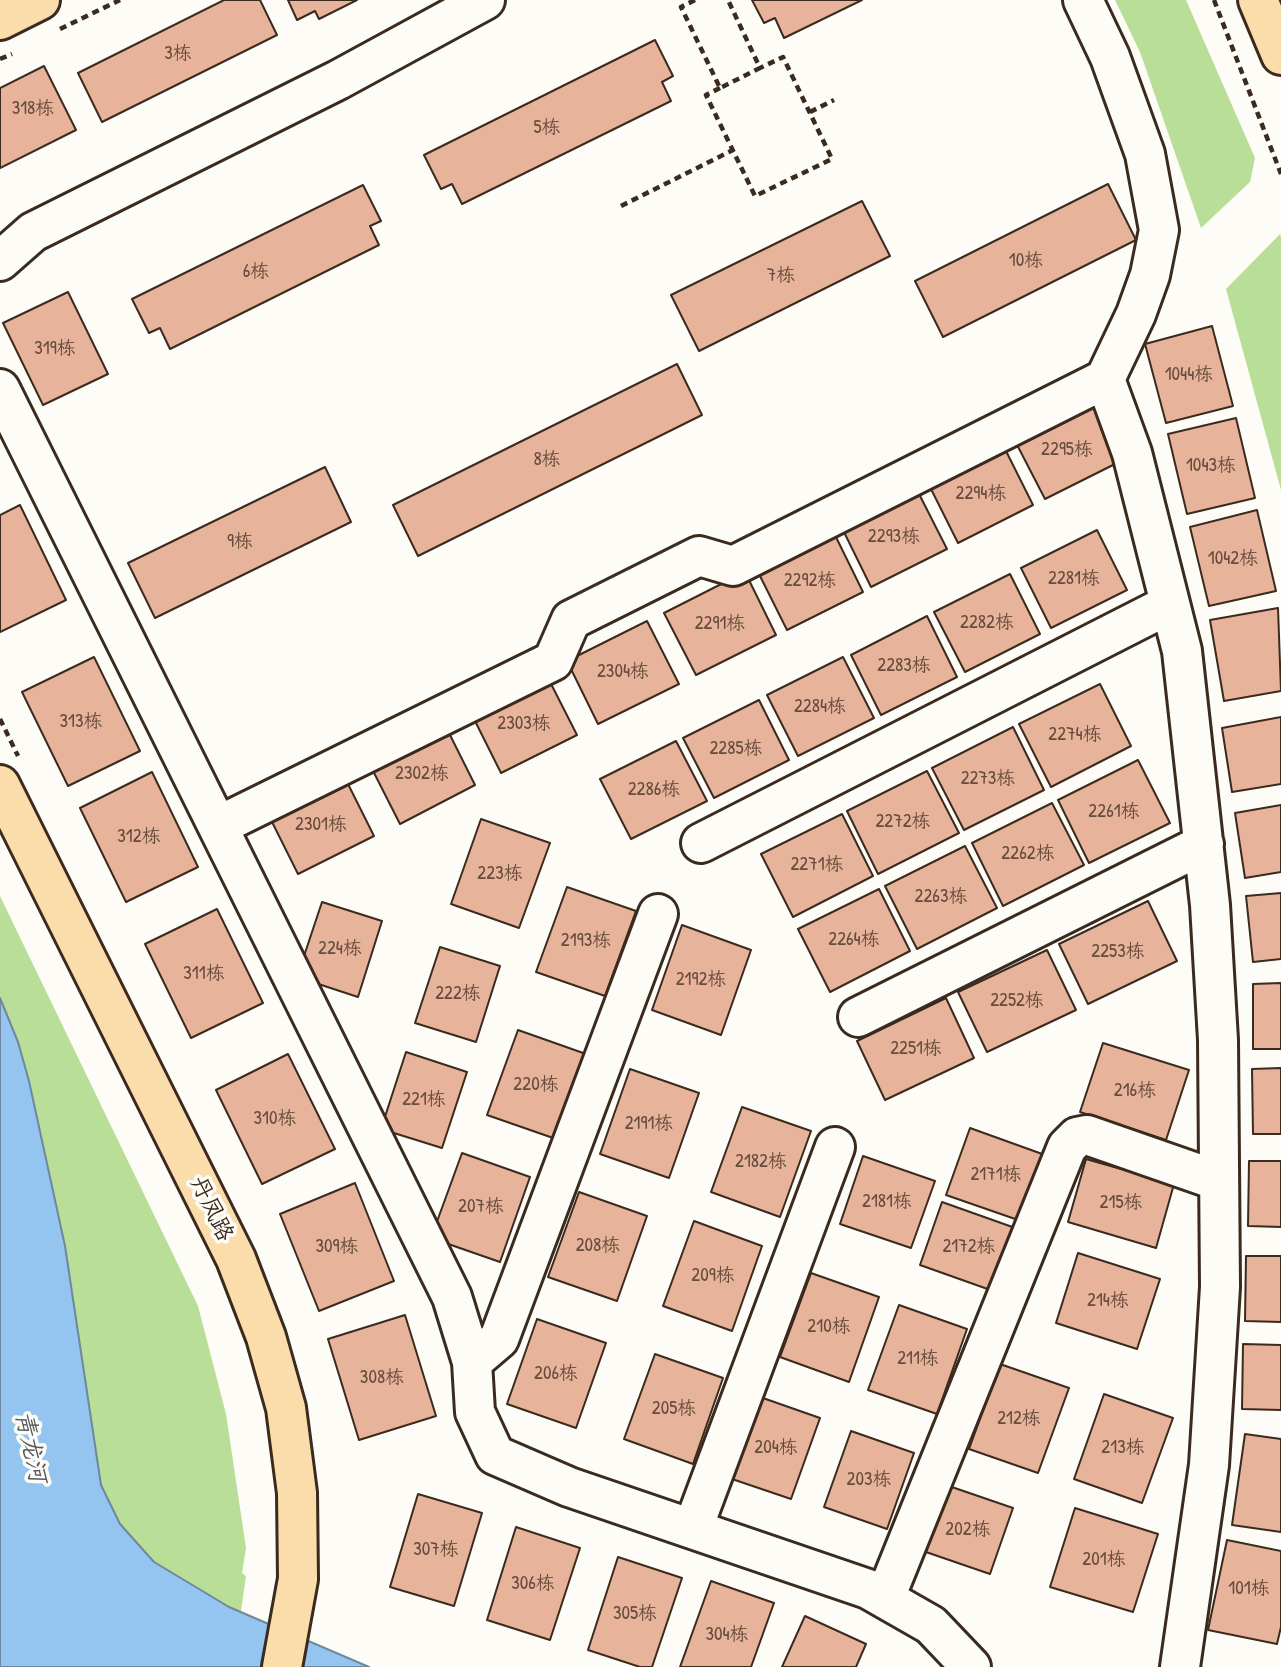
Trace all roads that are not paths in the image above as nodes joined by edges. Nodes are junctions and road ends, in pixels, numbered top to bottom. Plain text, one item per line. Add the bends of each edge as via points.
1 (40, 0) edge
2 (485, 0) edge
3 (1083, 0) edge
4 (1258, 0) edge
5 (0, 20) edge
6 (1281, 55) edge
7 (0, 261) edge
8 (1105, 379) junction
9 (0, 389) edge
10 (1170, 604) junction
11 (0, 785) edge
12 (218, 826) junction
13 (701, 843) dead end
14 (1205, 844) junction
15 (659, 914) dead end
16 (858, 1017) dead end
17 (835, 1147) dead end
18 (1219, 1181) junction
19 (472, 1362) junction
20 (693, 1528) junction
21 (885, 1598) junction
22 (282, 1667) edge
23 (971, 1667) edge
24 (1180, 1667) edge

1 - 5 main road
2 - 7 lane via 338,80 33,232
3 - 8 lane via 1110,57 1145,154 1159,230 1136,314
4 - 6 main road
8 - 10 lane via 1132,453
8 - 12 lane via 733,566 699,556 571,620 553,661
9 - 12 lane
10 - 13 lane
10 - 14 lane via 1182,651
11 - 22 main road, 丹凤路 via 236,1259 266,1336 286,1408 297,1493 298,1579
12 - 19 lane via 452,1297
14 - 16 lane
14 - 18 lane via 1218,1040
15 - 19 lane via 499,1339
17 - 20 lane
18 - 21 lane via 1087,1135 1067,1147
18 - 24 lane via 1220,1287 1209,1465
19 - 20 lane via 475,1412 495,1455 569,1487
20 - 21 lane
21 - 23 lane via 931,1625

